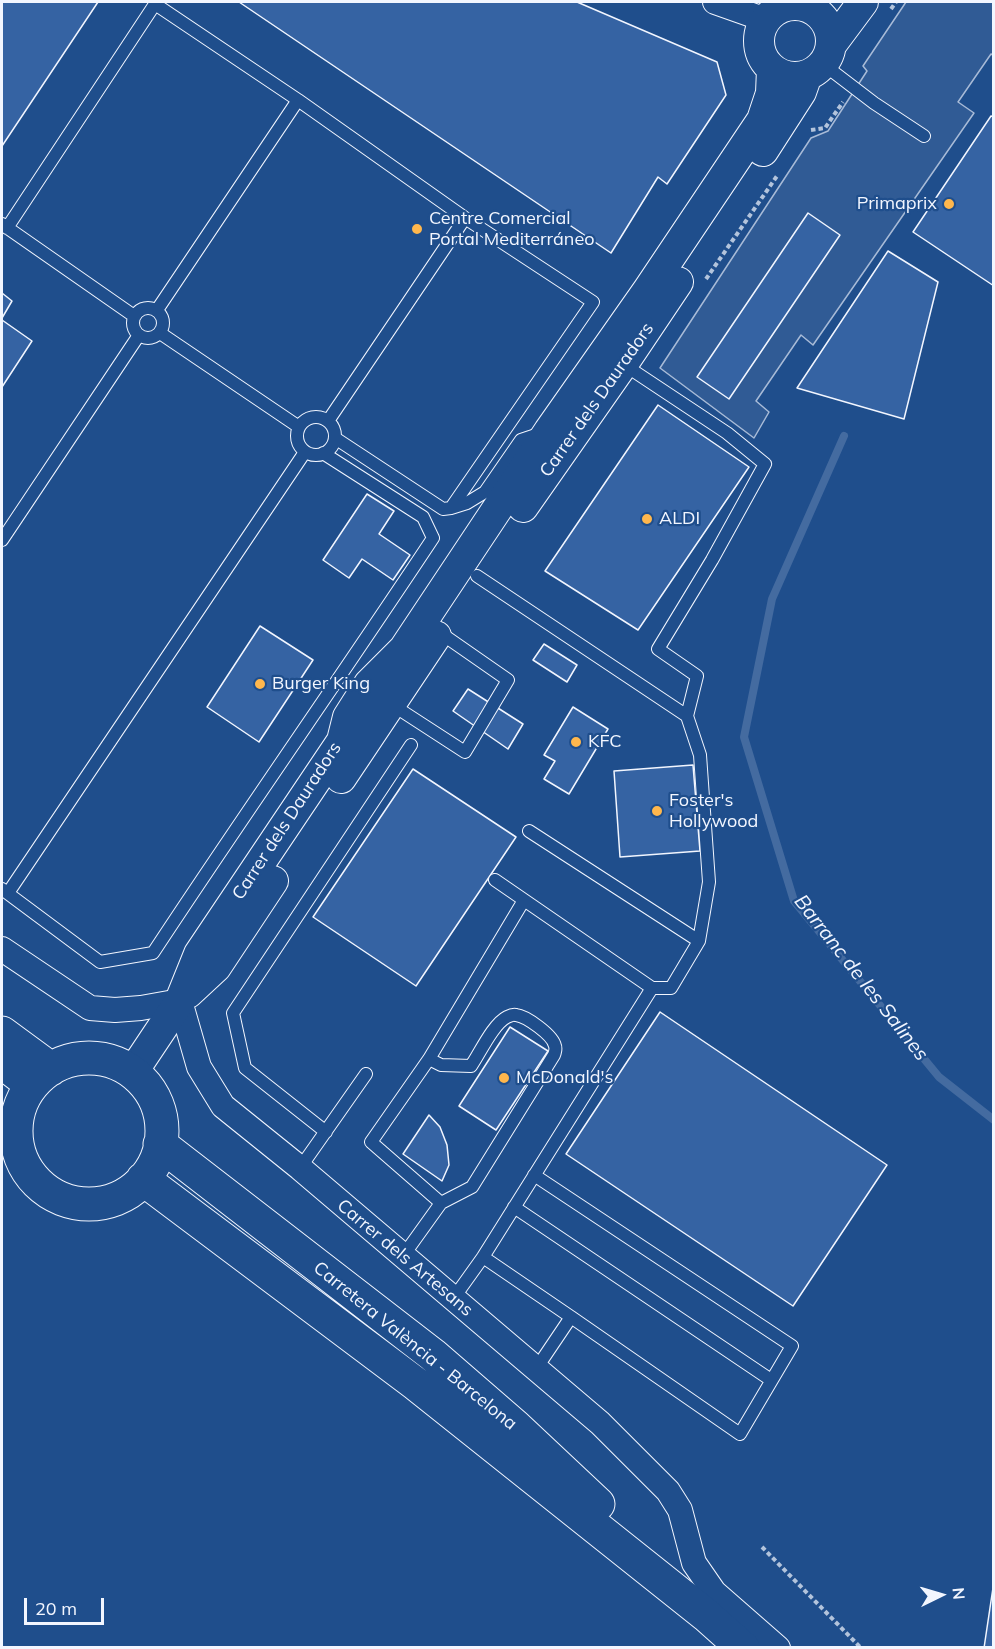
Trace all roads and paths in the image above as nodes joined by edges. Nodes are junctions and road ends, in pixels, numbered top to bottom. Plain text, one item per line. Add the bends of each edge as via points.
1 (169, 2) edge
2 (715, 2) edge
3 (863, 2) edge
4 (153, 3) edge
5 (807, 4) edge
6 (766, 20) junction
7 (820, 61) junction
8 (772, 69) junction
9 (298, 100) junction
10 (924, 136) dead end
11 (465, 218) junction
12 (4, 226) edge
13 (157, 310) junction
14 (134, 316) junction
15 (160, 333) junction
16 (139, 334) junction
17 (623, 364) junction
18 (328, 421) junction
19 (298, 427) junction
20 (549, 430) junction
21 (334, 438) junction
22 (305, 452) junction
23 (323, 453) junction
24 (451, 508) junction
25 (2, 540) edge
26 (477, 576) junction
27 (439, 632) junction
28 (404, 649) junction
29 (384, 712) junction
30 (687, 716) junction
31 (411, 745) dead end
32 (529, 831) dead end
33 (495, 880) dead end
34 (5, 891) edge
35 (524, 900) junction
36 (699, 941) junction
37 (2, 949) edge
38 (652, 988) junction
39 (180, 1001) junction
40 (2, 1033) edge
41 (429, 1059) junction
42 (2, 1062) edge
43 (132, 1073) junction
44 (366, 1074) dead end
45 (41, 1077) junction
46 (326, 1132) junction
47 (160, 1144) junction
48 (300, 1168) junction
49 (534, 1175) junction
50 (143, 1179) junction
51 (441, 1203) junction
52 (514, 1207) junction
53 (403, 1257) junction
54 (483, 1257) junction
55 (453, 1299) junction
56 (571, 1317) junction
57 (536, 1369) junction
58 (771, 1380) junction
59 (762, 1547) dead end
60 (706, 1615) junction
61 (743, 1647) edge
62 (778, 1647) edge
63 (861, 1647) edge

1 - 4 lane
2 - 6 street
3 - 7 street, Carrer dels Dauradors
4 - 9 lane
4 - 12 lane
5 - 6 street via 784,7
5 - 7 street via 830,33
6 - 8 street via 759,40 765,61
7 - 8 street via 789,76
7 - 10 lane
7 - 17 street, Carrer dels Dauradors
8 - 20 street, Carrer dels Dauradors via 771,93 762,120
9 - 11 lane
9 - 13 lane
11 - 18 lane
11 - 24 lane via 593,302
12 - 14 lane
13 - 14 lane via 147,307
13 - 15 lane via 164,323
14 - 16 lane via 133,326
15 - 16 lane via 152,338
15 - 19 lane
16 - 25 lane
17 - 26 street, Carrer dels Dauradors
17 - 30 lane via 727,433 765,464 658,649 697,676
18 - 19 lane via 312,417
18 - 21 lane
19 - 22 lane via 298,443
20 - 24 lane via 521,440 485,492
20 - 28 street, Carrer dels Dauradors
21 - 23 lane via 329,450
21 - 24 lane via 443,509
22 - 23 lane
22 - 34 lane
23 - 34 lane via 423,517 433,538 153,953 100,962
26 - 27 street, Carrer dels Dauradors
26 - 30 lane
27 - 29 street, Carrer dels Dauradors
27 - 29 lane via 508,680 465,752
28 - 29 street, Carrer dels Dauradors via 375,692
28 - 39 street, Carrer dels Dauradors via 369,684 348,717 342,741 199,954
29 - 39 street, Carrer dels Dauradors via 216,967
30 - 36 lane via 700,754 710,882
31 - 46 lane via 232,1013 245,1068
32 - 36 lane
33 - 35 lane
35 - 38 lane
35 - 41 lane
36 - 38 lane via 671,988
37 - 39 street via 90,1008 141,1008
38 - 49 lane
39 - 43 street, Carrer dels Dauradors
39 - 48 street, Carrer dels Artesans via 199,1067 223,1106
40 - 45 main road
41 - 51 lane via 371,1142
41 - 51 lane via 441,1065 471,1066 499,1022 515,1014 544,1031 556,1047 472,1186
42 - 45 main road
43 - 45 main road via 98,1059 73,1060
43 - 47 main road via 155,1101 162,1125
44 - 46 lane
45 - 50 main road via 20,1107 16,1130 19,1153 30,1174 46,1191 67,1201 90,1205 113,1201
46 - 48 lane
47 - 50 main road via 150,1172
47 - 60 main road, Carretera València - Barcelona via 433,1355 516,1426 683,1584
48 - 53 street, Carrer dels Artesans
49 - 52 lane
49 - 58 lane via 792,1346
50 - 60 main road, Carretera València - Barcelona via 416,1384
51 - 53 lane
52 - 54 lane
52 - 58 lane
53 - 55 street, Carrer dels Artesans
54 - 55 lane
54 - 56 lane
55 - 57 street, Carrer dels Artesans
56 - 57 lane
56 - 58 lane via 740,1434
57 - 62 street, Carrer dels Artesans via 600,1423 668,1491 680,1510 694,1563 714,1592
59 - 63 path
60 - 61 main road, Carretera València - Barcelona

